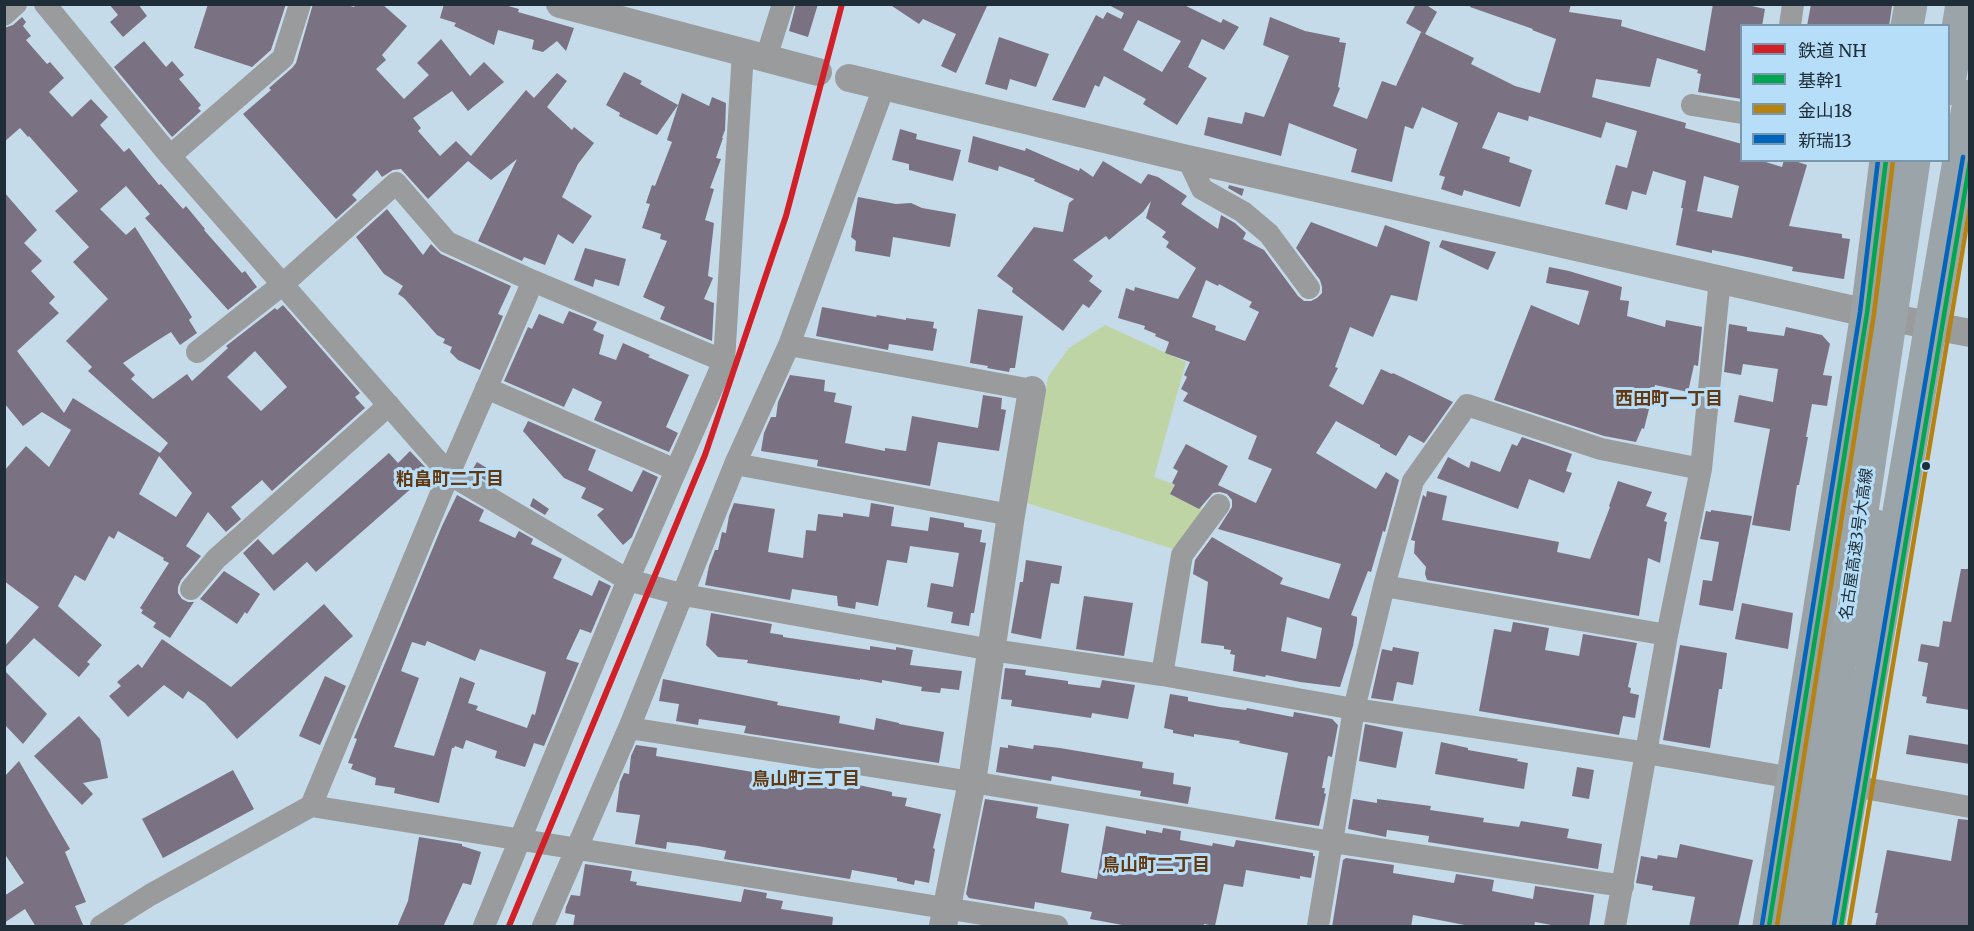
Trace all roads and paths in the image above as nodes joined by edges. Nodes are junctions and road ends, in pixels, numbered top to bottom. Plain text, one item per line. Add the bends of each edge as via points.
1 (16, 4) edge
2 (45, 4) edge
3 (300, 4) edge
4 (560, 4) edge
5 (783, 4) edge
6 (1793, 4) edge
7 (1911, 4) edge
8 (1940, 4) edge
9 (4, 15) edge
10 (1952, 21) edge
11 (1790, 24) edge
12 (1907, 24) edge
13 (755, 55) junction
14 (1950, 55) edge
15 (818, 72) dead end
16 (849, 78) dead end
17 (884, 87) junction
18 (1970, 96) edge
19 (1692, 105) dead end
20 (1740, 113) edge
21 (170, 156) junction
22 (1970, 158) edge
23 (1188, 159) junction
24 (1886, 162) edge
25 (1914, 162) edge
26 (1937, 162) edge
27 (1720, 279) junction
28 (533, 281) junction
29 (283, 284) junction
30 (1309, 288) dead end
31 (1867, 313) junction
32 (1955, 330) edge
33 (789, 345) junction
34 (196, 352) dead end
35 (724, 361) junction
36 (486, 388) junction
37 (1032, 390) joint
38 (389, 405) junction
39 (735, 465) junction
40 (1701, 469) junction
41 (676, 470) junction
42 (449, 474) junction
43 (1219, 505) dead end
44 (1011, 515) junction
45 (628, 580) junction
46 (1384, 586) junction
47 (191, 589) dead end
48 (684, 595) junction
49 (1667, 635) junction
50 (992, 650) junction
51 (1840, 660) junction
52 (1162, 675) junction
53 (1354, 709) junction
54 (629, 728) junction
55 (1647, 753) junction
56 (1793, 778) junction
57 (972, 782) junction
58 (1864, 788) junction
59 (311, 806) junction
60 (1970, 807) edge
61 (521, 838) junction
62 (1332, 842) junction
63 (576, 848) junction
64 (1623, 886) junction
65 (944, 917) edge
66 (101, 927) edge
67 (484, 927) edge
68 (543, 927) edge
69 (1057, 927) edge
70 (1318, 927) edge
71 (1615, 927) edge
72 (1769, 927) edge
73 (1798, 927) edge
74 (1828, 927) edge
75 (1841, 927) edge

1 - 9 street
2 - 21 street
3 - 21 street via 284,58
4 - 13 street
5 - 13 street
6 - 11 street
7 - 12 highway
8 - 10 highway
10 - 14 highway
13 - 15 street
13 - 35 street
16 - 17 street
17 - 23 street
17 - 33 street
18 - 74 highway, 名古屋高速3号大高線, bridge
19 - 20 street
21 - 29 street
22 - 32 highway
23 - 27 street
23 - 30 street via 1202,189 1243,212 1269,234
24 - 31 highway
25 - 51 highway, 名古屋高速3号大高線, bridge
26 - 51 highway, bridge via 1874,537
27 - 31 street
27 - 40 street
28 - 29 street via 447,242 396,183
28 - 35 street
28 - 36 street
29 - 34 street
29 - 38 street
31 - 32 street
31 - 56 highway
32 - 58 highway
33 - 37 street
33 - 39 street
35 - 41 street
36 - 41 street
36 - 42 street
37 - 44 street
38 - 42 street
38 - 47 street via 216,559
39 - 44 street
39 - 48 street
40 - 46 street via 1601,449 1467,405 1413,481
40 - 49 street
41 - 45 street
42 - 45 street
42 - 59 street
43 - 52 street via 1182,555
44 - 50 street
45 - 48 street
45 - 61 street
46 - 49 street
46 - 53 street
48 - 50 street
48 - 54 street
49 - 55 street
50 - 52 street
50 - 57 street
51 - 73 highway, 名古屋高速3号大高線
52 - 53 street
53 - 55 street
53 - 62 street
54 - 57 street
54 - 63 street
55 - 56 street
55 - 64 street
56 - 72 highway
57 - 62 street
57 - 65 street
58 - 60 street
58 - 75 highway
59 - 61 street
59 - 66 street via 150,895
61 - 63 street
61 - 67 street
62 - 64 street
62 - 70 street
63 - 65 street
63 - 68 street
64 - 71 street
65 - 69 street

